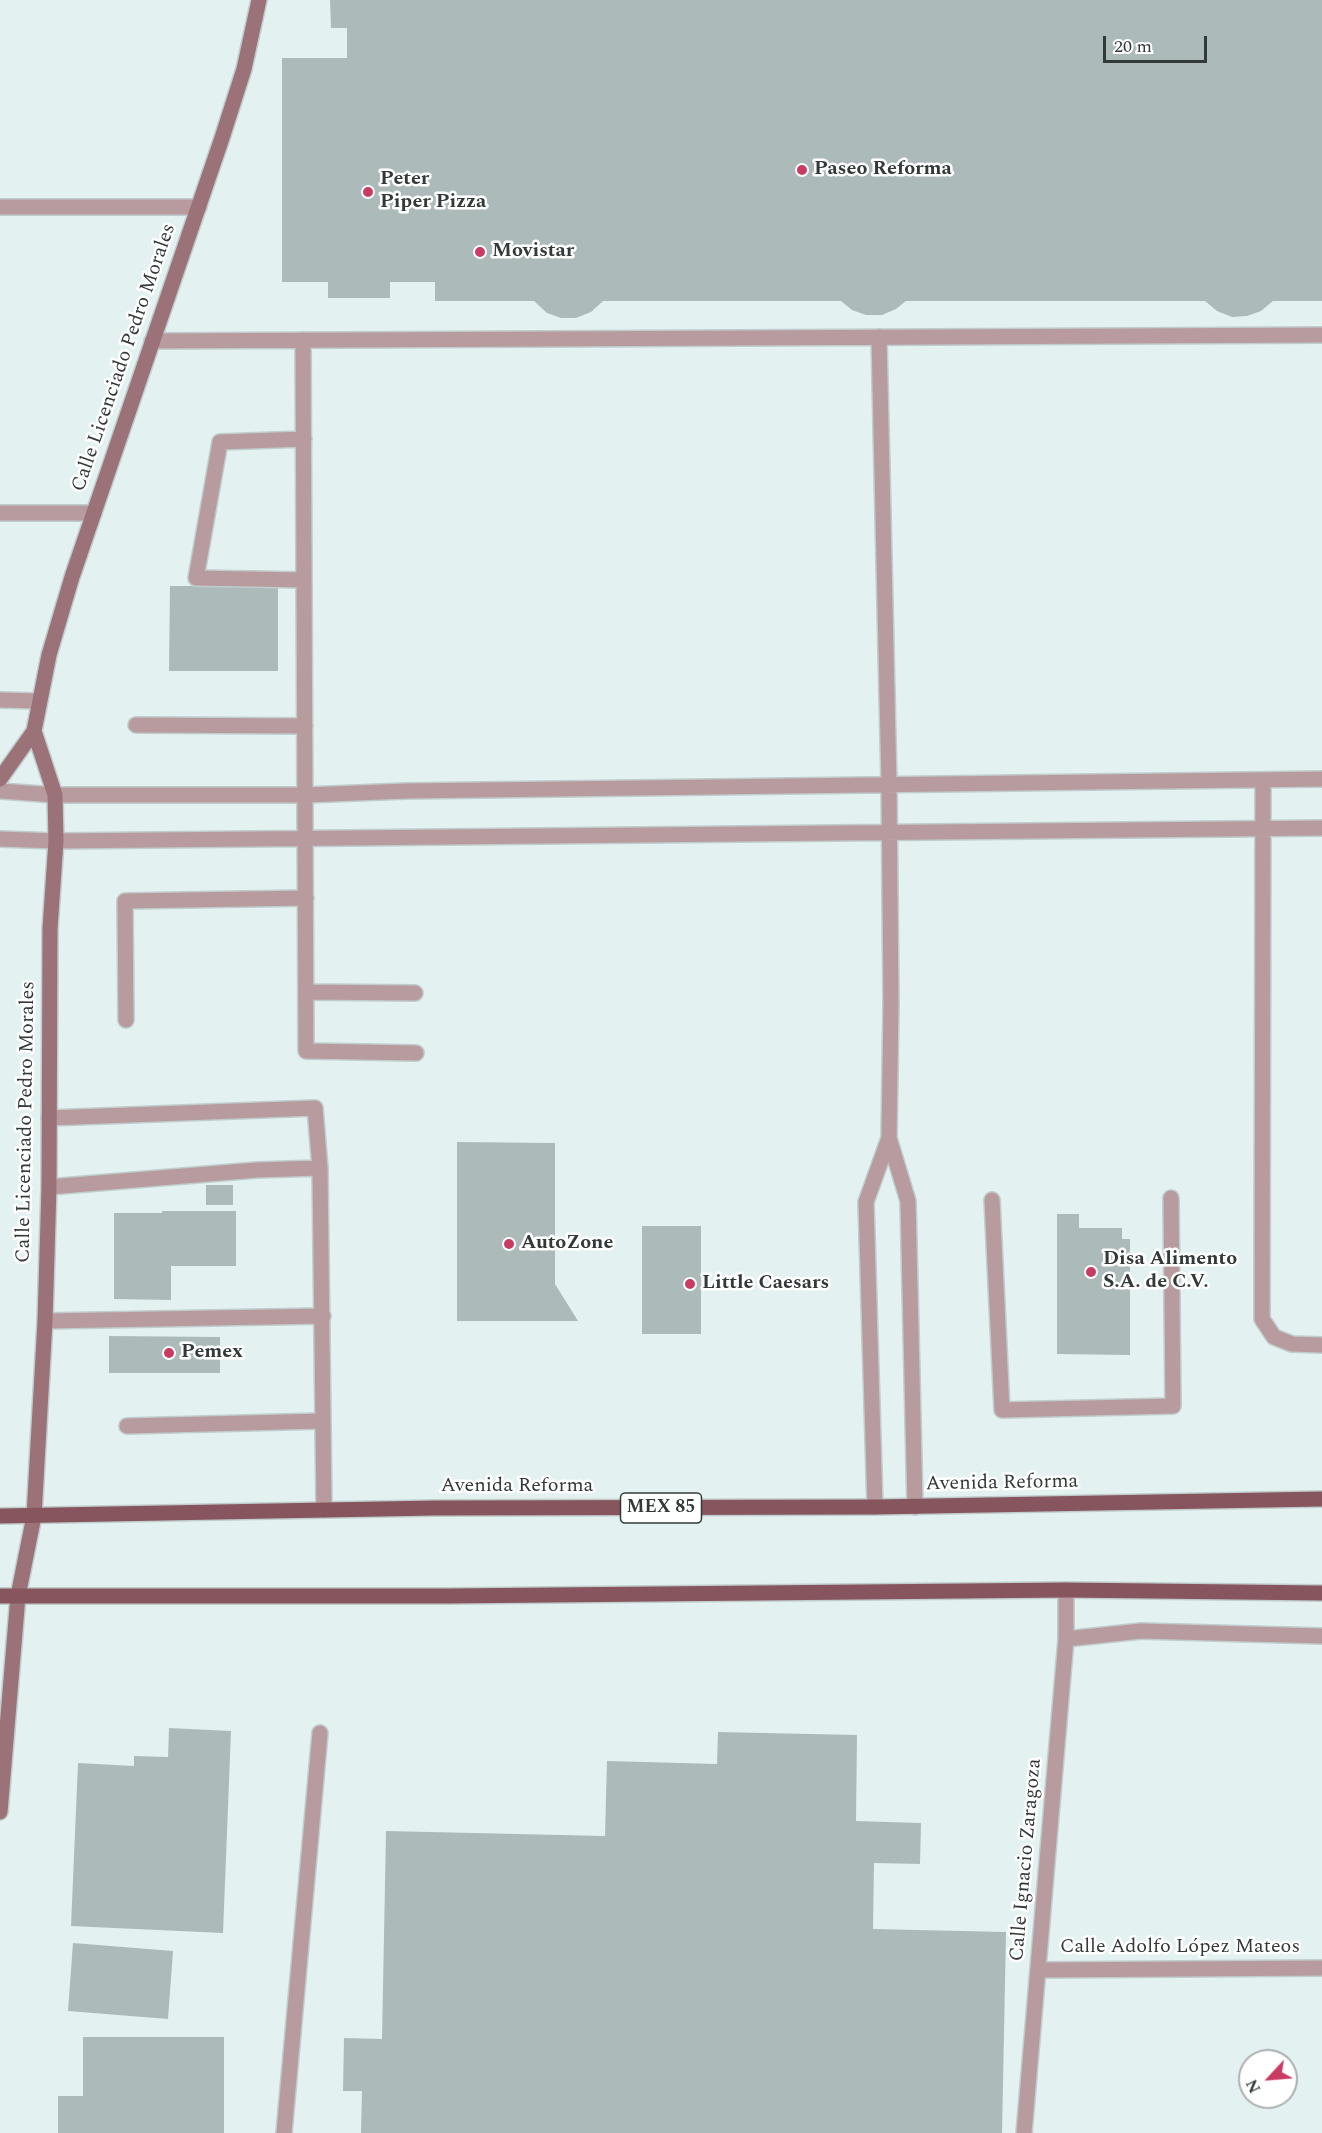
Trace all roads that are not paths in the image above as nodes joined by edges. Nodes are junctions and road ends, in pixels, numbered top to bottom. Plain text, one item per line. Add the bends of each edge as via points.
1 (259, 0) edge
2 (0, 207) edge
3 (199, 207) junction
4 (1322, 335) edge
5 (879, 337) junction
6 (303, 340) junction
7 (152, 341) junction
8 (304, 439) junction
9 (0, 513) edge
10 (94, 513) junction
11 (304, 580) junction
12 (0, 700) edge
13 (39, 701) junction
14 (136, 726) dead end
15 (305, 726) junction
16 (34, 731) junction
17 (0, 779) edge
18 (1322, 779) edge
19 (1263, 780) junction
20 (890, 784) junction
21 (0, 791) edge
22 (55, 795) junction
23 (306, 795) junction
24 (1322, 828) edge
25 (1263, 829) junction
26 (890, 832) junction
27 (306, 837) junction
28 (0, 839) edge
29 (56, 841) junction
30 (306, 898) junction
31 (306, 992) junction
32 (415, 993) dead end
33 (126, 1020) dead end
34 (416, 1053) dead end
35 (49, 1118) junction
36 (890, 1138) junction
37 (320, 1168) junction
38 (49, 1186) junction
39 (1172, 1198) dead end
40 (992, 1200) dead end
41 (323, 1316) junction
42 (45, 1321) junction
43 (1322, 1345) edge
44 (323, 1421) junction
45 (127, 1426) dead end
46 (1322, 1500) edge
47 (875, 1507) junction
48 (915, 1507) junction
49 (324, 1510) junction
50 (0, 1516) edge
51 (34, 1516) junction
52 (1066, 1590) junction
53 (1322, 1593) edge
54 (0, 1596) edge
55 (18, 1596) junction
56 (1322, 1636) edge
57 (1066, 1639) junction
58 (321, 1733) dead end
59 (0, 1812) edge
60 (1322, 1968) edge
61 (1039, 1970) junction
62 (284, 2133) edge
63 (1024, 2133) edge

1 - 3 street, Calle Licenciado Pedro Morales via 244,69
2 - 3 street
3 - 7 street, Calle Licenciado Pedro Morales
4 - 5 street
5 - 6 street
5 - 20 street
6 - 7 street
6 - 8 street
7 - 10 street, Calle Licenciado Pedro Morales
8 - 11 street
8 - 11 street via 219,442 196,578
9 - 10 street
10 - 13 street, Calle Licenciado Pedro Morales via 49,655
11 - 15 street
12 - 13 street
13 - 16 street, Calle Licenciado Pedro Morales
14 - 15 street
15 - 23 street
16 - 17 street, Calle Licenciado Pedro Morales
16 - 22 street, Calle Licenciado Pedro Morales
18 - 19 street
19 - 20 street
19 - 25 street
20 - 23 street
20 - 26 street
21 - 22 street
22 - 23 street
22 - 29 street, Calle Licenciado Pedro Morales
23 - 27 street
24 - 25 street
25 - 26 street
25 - 43 street via 1262,1319 1274,1337 1283,1341
26 - 27 street
26 - 36 street
27 - 29 street
27 - 30 street
28 - 29 street
29 - 35 street, Calle Licenciado Pedro Morales via 50,929
30 - 31 street
30 - 33 street via 125,901
31 - 32 street
31 - 34 street via 306,1051
35 - 37 street via 315,1108
35 - 38 street, Calle Licenciado Pedro Morales
36 - 47 street via 866,1202
36 - 48 street via 908,1201
37 - 38 street
37 - 41 street
38 - 42 street, Calle Licenciado Pedro Morales
39 - 40 street via 1173,1406 1002,1410
41 - 42 street
41 - 44 street
42 - 51 street, Calle Licenciado Pedro Morales
44 - 45 street
44 - 49 street
46 - 48 main road, Avenida Reforma / MEX 85
47 - 48 main road, Avenida Reforma / MEX 85
47 - 49 main road, Avenida Reforma / MEX 85
49 - 51 main road, Avenida Reforma / MEX 85
50 - 51 main road, Avenida Reforma / MEX 85
51 - 55 street, Calle Licenciado Pedro Morales
52 - 53 main road
52 - 55 main road
52 - 57 street, Calle Ignacio Zaragoza
54 - 55 main road
55 - 59 street, Calle Licenciado Pedro Morales
56 - 57 street via 1141,1631
57 - 61 street, Calle Ignacio Zaragoza
58 - 62 street
60 - 61 street, Calle Adolfo López Mateos
61 - 63 street, Calle Ignacio Zaragoza

